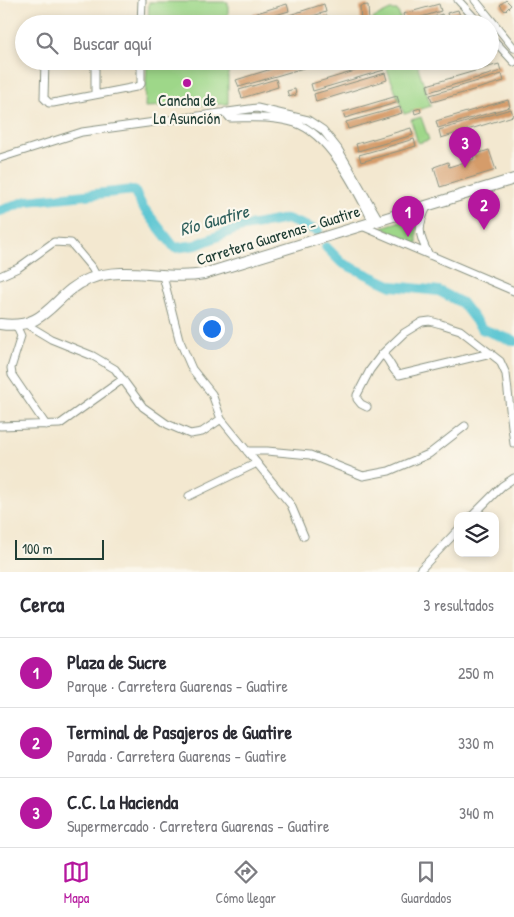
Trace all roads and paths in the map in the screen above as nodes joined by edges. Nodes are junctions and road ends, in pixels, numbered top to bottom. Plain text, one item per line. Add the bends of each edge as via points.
1 (142, 0) edge
2 (458, 0) edge
3 (475, 0) edge
4 (142, 15) edge
5 (472, 15) edge
6 (487, 15) edge
7 (499, 30) edge
8 (499, 46) edge
9 (514, 48) edge
10 (514, 62) edge
11 (45, 70) edge
12 (95, 70) edge
13 (141, 70) edge
14 (95, 95) junction
15 (0, 158) edge
16 (514, 179) edge
17 (428, 205) junction
18 (376, 221) junction
19 (358, 227) junction
20 (430, 256) junction
21 (0, 276) edge
22 (97, 276) junction
23 (163, 276) junction
24 (514, 291) edge
25 (0, 324) edge
26 (21, 325) junction
27 (491, 353) junction
28 (382, 354) junction
29 (123, 379) junction
30 (367, 407) dead end
31 (221, 419) junction
32 (0, 426) edge
33 (46, 426) junction
34 (465, 426) dead end
35 (514, 444) edge
36 (247, 451) junction
37 (256, 463) junction
38 (514, 478) edge
39 (189, 496) dead end
40 (476, 512) edge
41 (454, 534) edge
42 (304, 536) dead end
43 (420, 570) dead end

1 - 4 street
2 - 5 street
3 - 6 street
7 - 9 street
8 - 10 street
11 - 14 street via 44,98 49,103
12 - 14 street
13 - 14 street via 141,84 136,87
15 - 18 street via 82,132 257,108 308,120 323,130 338,149
16 - 17 main road, Carretera Guarenas - Guatire
17 - 18 main road, Carretera Guarenas - Guatire
17 - 20 street via 420,228 422,242
18 - 19 main road, Carretera Guarenas - Guatire
19 - 20 street
19 - 23 main road, Carretera Guarenas - Guatire via 204,274
20 - 24 street
21 - 22 street via 18,268 54,242 71,243
22 - 23 main road, Carretera Guarenas - Guatire via 118,273
22 - 26 main road, Carretera Guarenas - Guatire via 81,283 47,312
23 - 31 street via 179,339 192,369 212,394
25 - 26 main road
26 - 29 street via 92,356 114,369
26 - 33 street via 12,376
27 - 28 street via 399,375
27 - 28 street via 460,330 430,321 413,326
27 - 35 street via 500,361 506,374
28 - 30 street via 370,370 357,399
29 - 31 street via 143,407 167,424 190,434 202,432
29 - 33 street via 60,424
31 - 36 street
32 - 33 street
34 - 36 street via 430,454 388,471 363,476 310,455
36 - 37 street
37 - 39 street
37 - 42 street via 291,505
38 - 40 street
41 - 43 street

